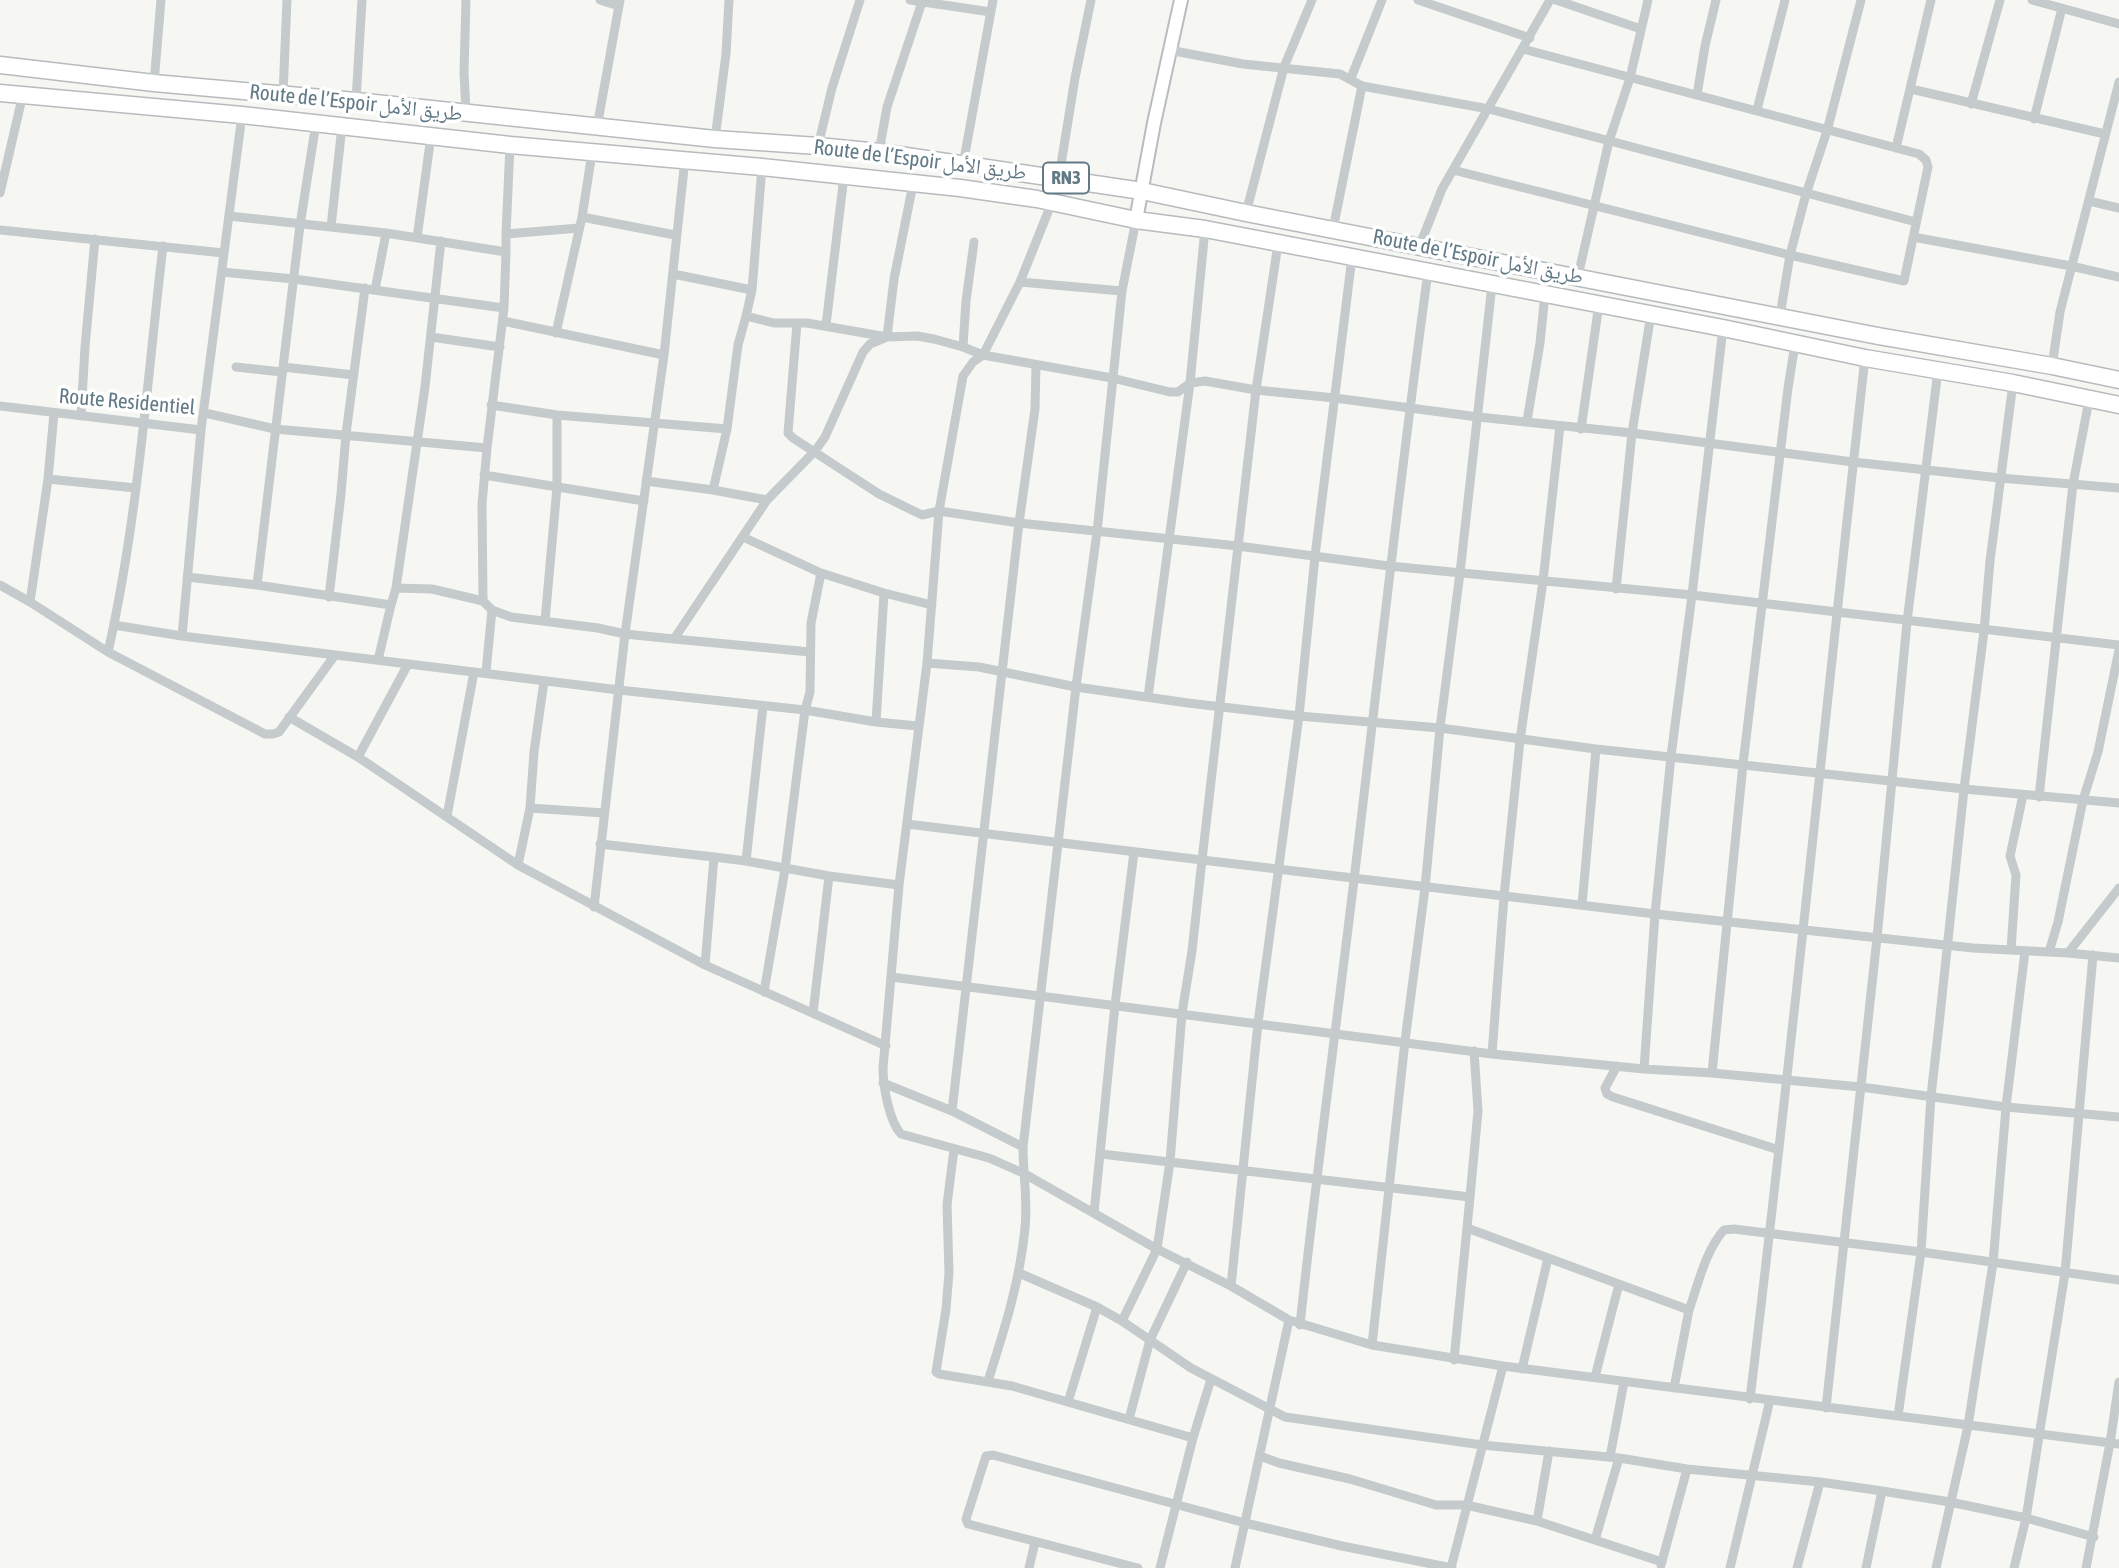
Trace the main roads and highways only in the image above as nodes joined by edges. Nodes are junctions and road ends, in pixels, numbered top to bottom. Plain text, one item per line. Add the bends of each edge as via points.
1 (0, 65) edge
2 (0, 93) edge
3 (2119, 380) edge
4 (2119, 405) edge

1 - 3 highway, Route de l’Espoir طريق الأمل / RN3 via 878,152 1059,177
2 - 4 highway, Route de l’Espoir طريق الأمل / RN3 via 960,188 1205,229

